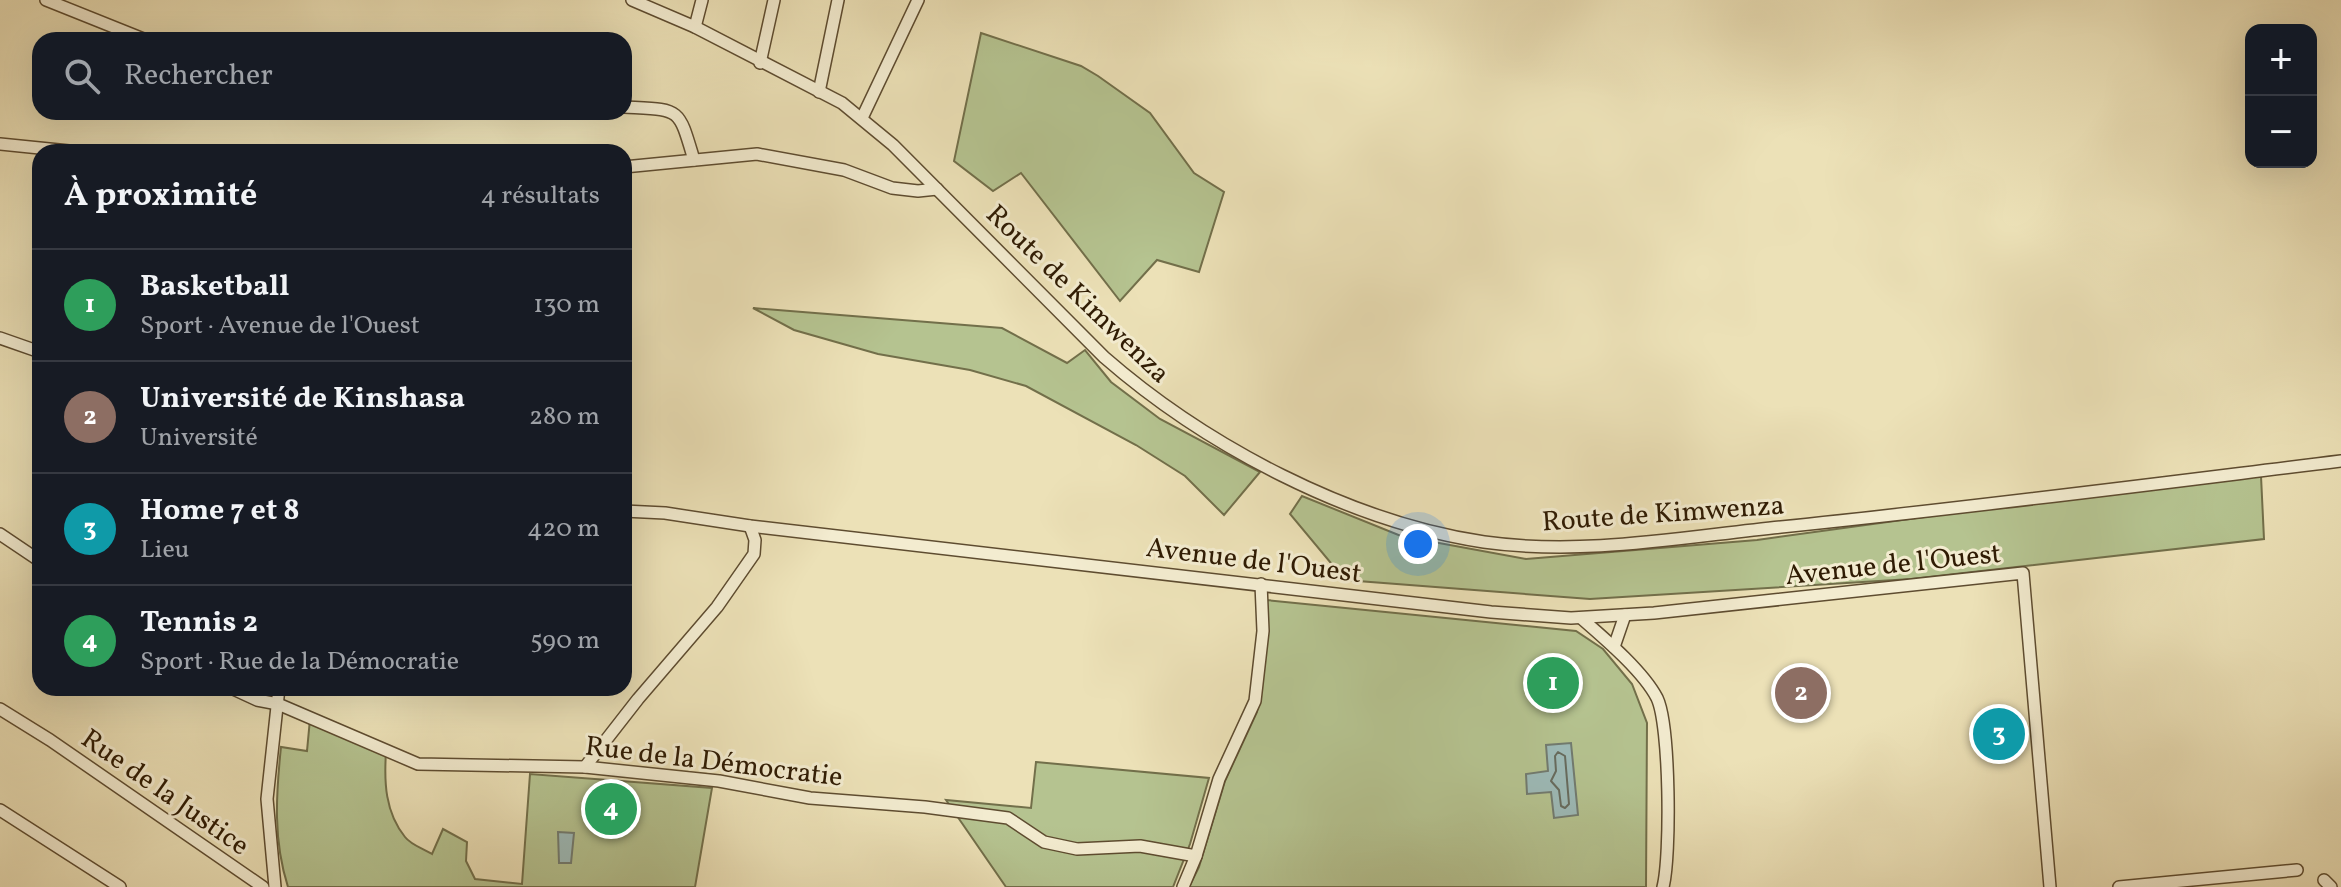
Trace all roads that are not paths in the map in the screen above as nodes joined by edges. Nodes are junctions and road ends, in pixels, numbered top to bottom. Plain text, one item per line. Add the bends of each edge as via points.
1 (46, 0) edge
2 (632, 0) edge
3 (702, 0) edge
4 (774, 0) edge
5 (838, 0) edge
6 (918, 0) edge
7 (695, 27) junction
8 (126, 32) edge
9 (760, 63) junction
10 (819, 92) junction
11 (632, 108) edge
12 (862, 118) junction
13 (0, 144) edge
14 (32, 147) edge
15 (694, 160) junction
16 (632, 166) edge
17 (937, 189) junction
18 (0, 338) edge
19 (32, 349) edge
20 (2341, 461) edge
21 (632, 511) edge
22 (750, 526) junction
23 (0, 534) edge
24 (32, 556) edge
25 (1261, 584) junction
26 (1625, 615) junction
27 (1581, 618) junction
28 (1614, 647) junction
29 (248, 696) edge
30 (278, 696) edge
31 (278, 704) junction
32 (0, 709) edge
33 (585, 767) junction
34 (0, 810) edge
35 (1196, 856) junction
36 (2297, 870) dead end
37 (120, 887) edge
38 (263, 887) edge
39 (275, 887) edge
40 (1183, 887) edge
41 (1663, 887) edge
42 (2050, 887) edge
43 (2119, 887) edge

1 - 8 street
2 - 7 street, Route de Kimwenza
3 - 7 street
4 - 9 street
5 - 10 street
6 - 12 street
7 - 9 street, Route de Kimwenza
9 - 10 street, Route de Kimwenza
10 - 12 street, Route de Kimwenza
11 - 15 street via 674,113 682,120
12 - 17 street, Route de Kimwenza
13 - 14 street
15 - 16 street
15 - 17 street via 757,154 844,170 892,188
17 - 20 street, Route de Kimwenza via 1104,357 1198,430 1329,496 1398,521 1472,539 1548,548 1636,544
18 - 19 street
21 - 22 street, Avenue de l'Ouest
22 - 25 street, Avenue de l'Ouest
22 - 33 street via 754,554
23 - 24 street
25 - 27 street, Avenue de l'Ouest
25 - 35 street via 1263,631 1255,701 1219,779
26 - 27 street, Avenue de l'Ouest
26 - 28 street
26 - 42 street, Avenue de l'Ouest via 2023,573
27 - 28 street
28 - 41 street via 1658,701 1667,809
29 - 31 street, Rue de la Démocratie
30 - 31 street
31 - 33 street, Rue de la Démocratie via 418,764
31 - 39 street via 267,799
32 - 38 street, Rue de la Justice
33 - 35 street, Rue de la Démocratie via 1008,818 1044,842 1077,849 1140,846
34 - 37 street
35 - 40 street
36 - 43 street

